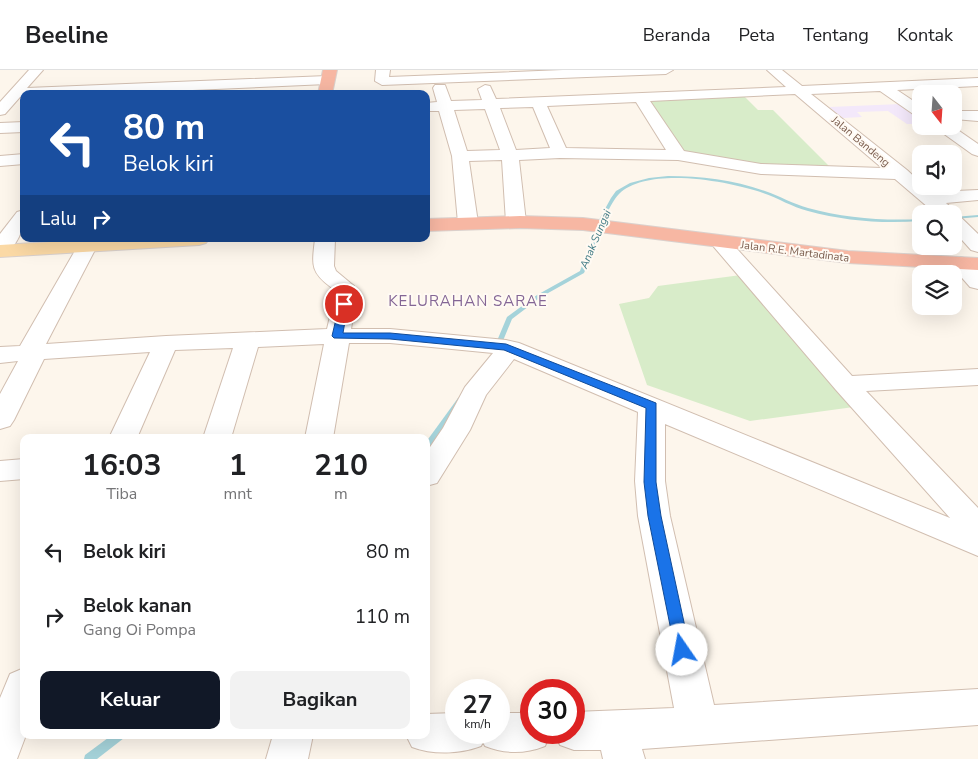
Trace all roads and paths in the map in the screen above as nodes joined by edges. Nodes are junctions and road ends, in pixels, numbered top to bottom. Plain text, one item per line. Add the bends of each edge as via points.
1 (36, 70) edge
2 (383, 70) edge
3 (666, 70) edge
4 (774, 70) edge
5 (641, 71) edge
6 (601, 72) edge
7 (517, 73) edge
8 (560, 73) edge
9 (478, 74) edge
10 (437, 75) edge
11 (871, 75) dead end
12 (328, 81) edge
13 (978, 82) edge
14 (885, 86) junction
15 (21, 90) edge
16 (96, 90) edge
17 (799, 90) junction
18 (19, 93) edge
19 (657, 96) junction
20 (640, 97) junction
21 (615, 98) junction
22 (577, 100) junction
23 (535, 102) junction
24 (492, 104) junction
25 (445, 106) junction
26 (912, 106) edge
27 (430, 107) edge
28 (0, 112) edge
29 (962, 115) edge
30 (978, 116) edge
31 (20, 127) edge
32 (0, 128) edge
33 (954, 135) edge
34 (978, 151) edge
35 (560, 153) junction
36 (510, 155) junction
37 (678, 155) junction
38 (460, 156) junction
39 (20, 159) edge
40 (0, 161) edge
41 (901, 174) junction
42 (978, 195) edge
43 (931, 198) junction
44 (938, 205) edge
45 (20, 222) edge
46 (516, 222) junction
47 (468, 223) junction
48 (430, 225) edge
49 (962, 229) edge
50 (151, 242) edge
51 (326, 242) edge
52 (721, 242) junction
53 (87, 246) junction
54 (978, 246) edge
55 (0, 250) edge
56 (969, 263) edge
57 (978, 282) edge
58 (337, 336) junction
59 (248, 339) junction
60 (166, 343) junction
61 (500, 346) junction
62 (32, 352) junction
63 (0, 354) edge
64 (978, 377) edge
65 (845, 384) junction
66 (652, 406) junction
67 (0, 420) edge
68 (126, 434) edge
69 (218, 434) edge
70 (319, 434) edge
71 (20, 469) edge
72 (430, 470) edge
73 (0, 471) edge
74 (978, 528) edge
75 (978, 543) edge
76 (20, 697) edge
77 (978, 708) edge
78 (698, 726) junction
79 (430, 733) edge
80 (445, 733) edge
81 (585, 734) edge
82 (292, 739) edge
83 (620, 745) edge
84 (0, 750) edge
85 (287, 759) edge

1 - 15 street
2 - 10 street via 382,81
3 - 5 street
4 - 17 street, Jalan Bandeng
5 - 6 street
5 - 19 street
6 - 8 street
6 - 21 street
7 - 8 street
7 - 9 street
7 - 23 street
8 - 22 street
9 - 10 street
9 - 24 street
10 - 25 street
11 - 14 street
12 - 16 street
13 - 14 street
14 - 17 street
14 - 26 street
17 - 19 street
17 - 41 street, Jalan Bandeng
18 - 28 street
19 - 20 street
20 - 21 street
20 - 37 street
21 - 22 street
22 - 23 street
23 - 24 street
23 - 35 street
24 - 25 street
24 - 36 street
25 - 27 street
25 - 38 street
29 - 30 street
31 - 32 street
33 - 34 street
35 - 36 street
35 - 37 street
36 - 38 street
36 - 46 street
37 - 41 street via 749,169
38 - 47 street
39 - 40 street
41 - 43 street, Jalan Bandeng
42 - 43 street
43 - 44 street, Jalan Bandeng
45 - 55 street
46 - 47 highway, Jalan R.E. Martadinata
46 - 52 highway, Jalan R.E. Martadinata via 583,224
47 - 48 highway, Jalan R.E. Martadinata
49 - 54 street, Jalan Bandeng
50 - 53 main road
51 - 58 street via 323,266 326,274 343,286 344,304
52 - 56 highway, Jalan R.E. Martadinata via 848,257
52 - 65 street
53 - 55 main road
53 - 62 street
56 - 57 street
58 - 59 street
58 - 61 street via 390,336
58 - 70 street
59 - 60 street
59 - 69 street
60 - 62 street
60 - 68 street
61 - 66 street
61 - 72 street via 456,430
62 - 63 street
62 - 67 street
64 - 65 street
65 - 74 street
66 - 75 street
66 - 78 street via 650,482 654,516
71 - 73 street
76 - 84 street
77 - 78 street
78 - 83 street
79 - 80 street
81 - 83 street
82 - 85 street

